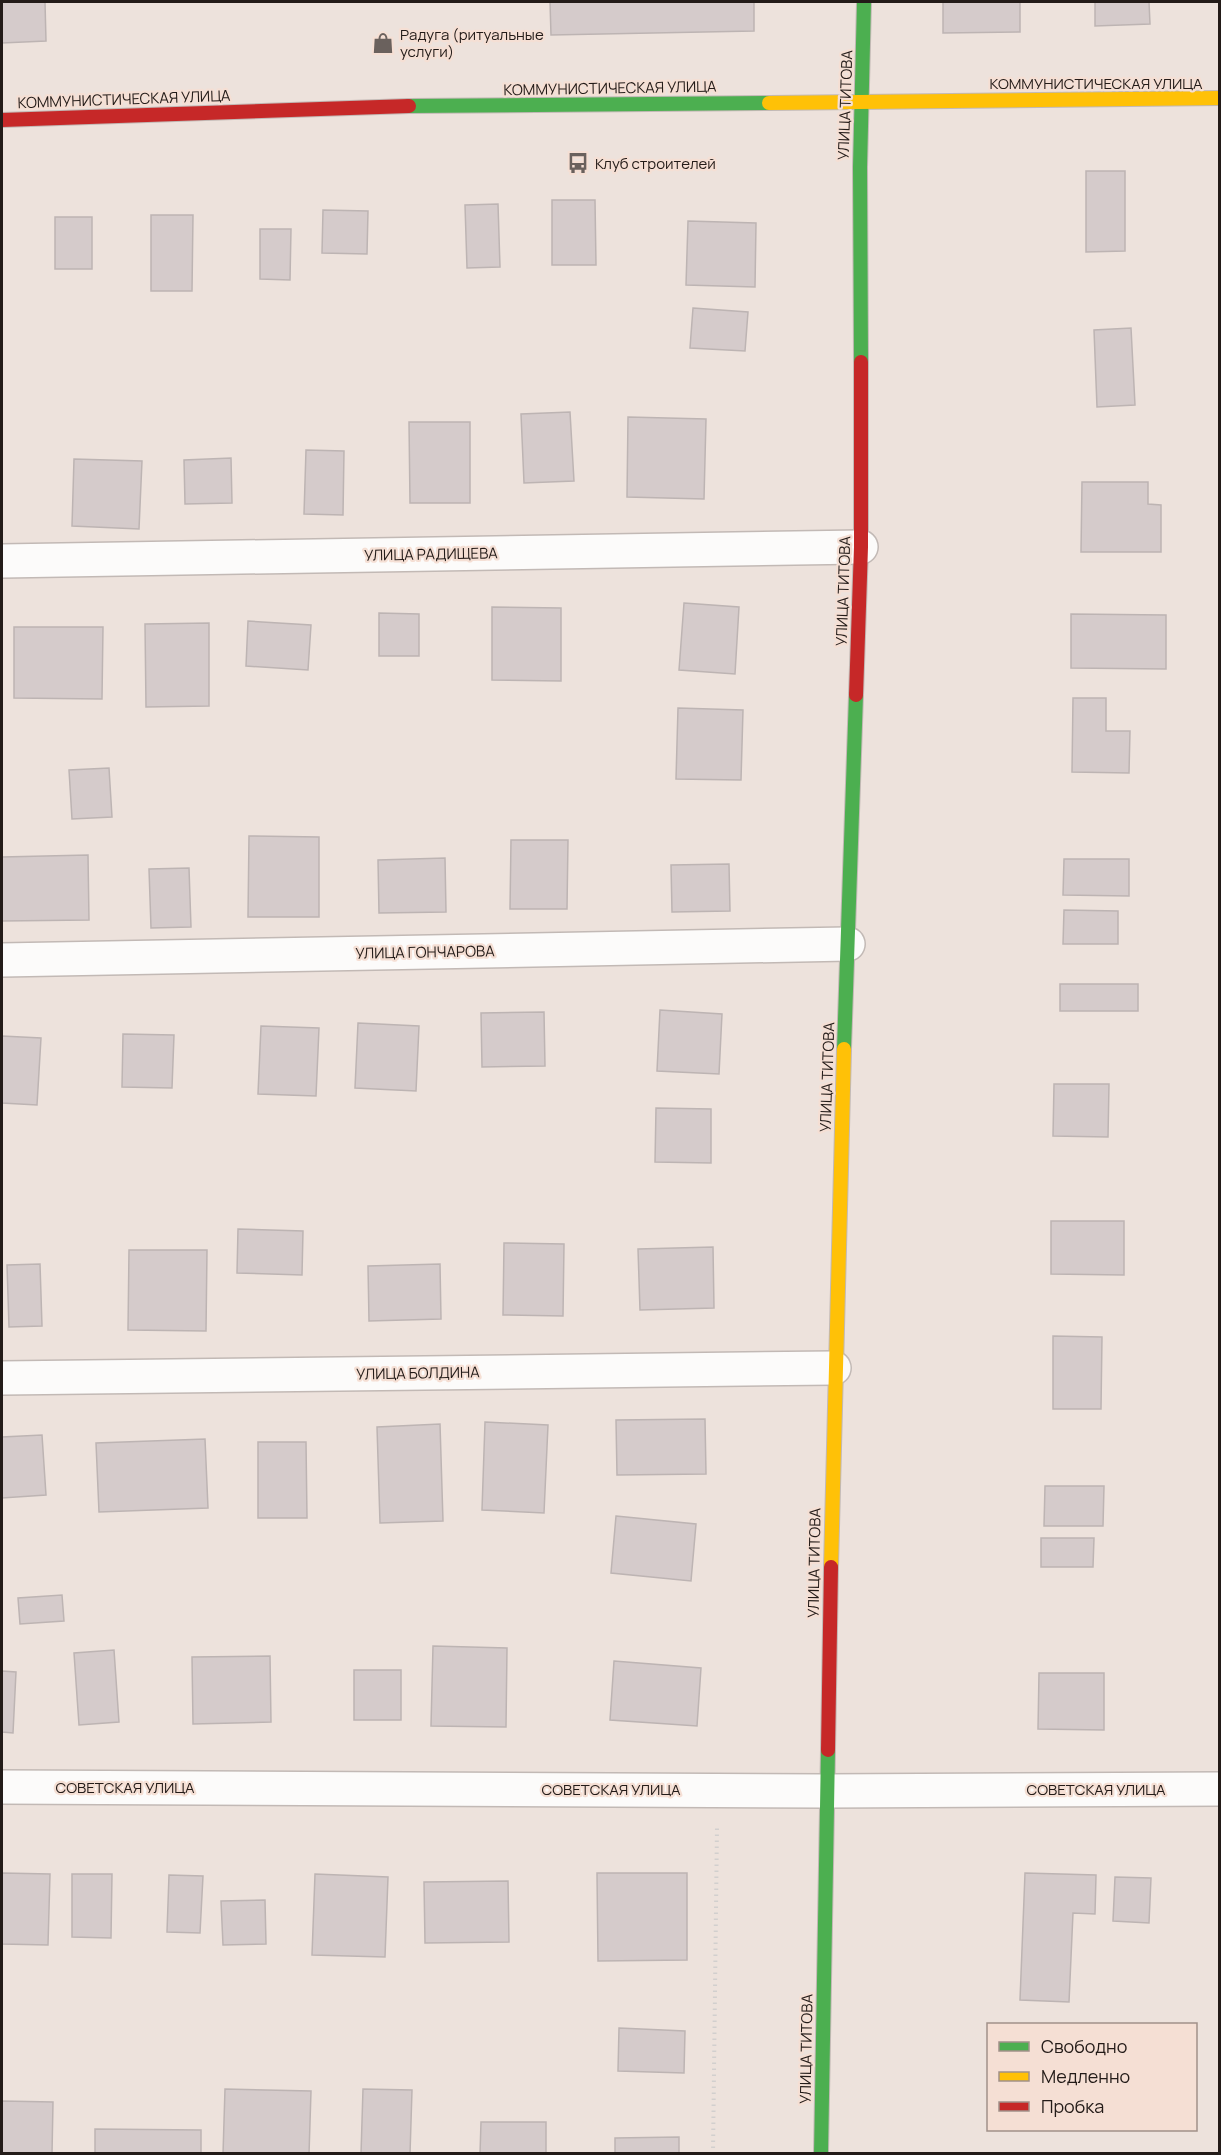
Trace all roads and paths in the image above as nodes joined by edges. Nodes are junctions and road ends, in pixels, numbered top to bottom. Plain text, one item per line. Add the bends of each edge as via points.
1 (864, 2) edge
2 (1220, 98) edge
3 (862, 100) junction
4 (2, 120) edge
5 (861, 547) junction
6 (2, 561) edge
7 (848, 944) junction
8 (2, 960) edge
9 (834, 1368) junction
10 (2, 1378) edge
11 (2, 1786) edge
12 (1220, 1789) edge
13 (718, 1790) junction
14 (826, 1791) junction
15 (713, 2154) edge
16 (821, 2154) edge

1 - 3 main road, УЛИЦА ТИТОВА
2 - 3 main road, КОММУНИСТИЧЕСКАЯ УЛИЦА
3 - 4 main road, КОММУНИСТИЧЕСКАЯ УЛИЦА via 354,107
3 - 5 main road, УЛИЦА ТИТОВА
5 - 6 street, УЛИЦА РАДИЩЕВА
5 - 7 main road, УЛИЦА ТИТОВА
7 - 8 street, УЛИЦА ГОНЧАРОВА
7 - 9 main road, УЛИЦА ТИТОВА
9 - 10 street, УЛИЦА БОЛДИНА
9 - 14 main road, УЛИЦА ТИТОВА
11 - 13 street, СОВЕТСКАЯ УЛИЦА
12 - 14 street, СОВЕТСКАЯ УЛИЦА
13 - 14 street, СОВЕТСКАЯ УЛИЦА
13 - 15 path
14 - 16 main road, УЛИЦА ТИТОВА

